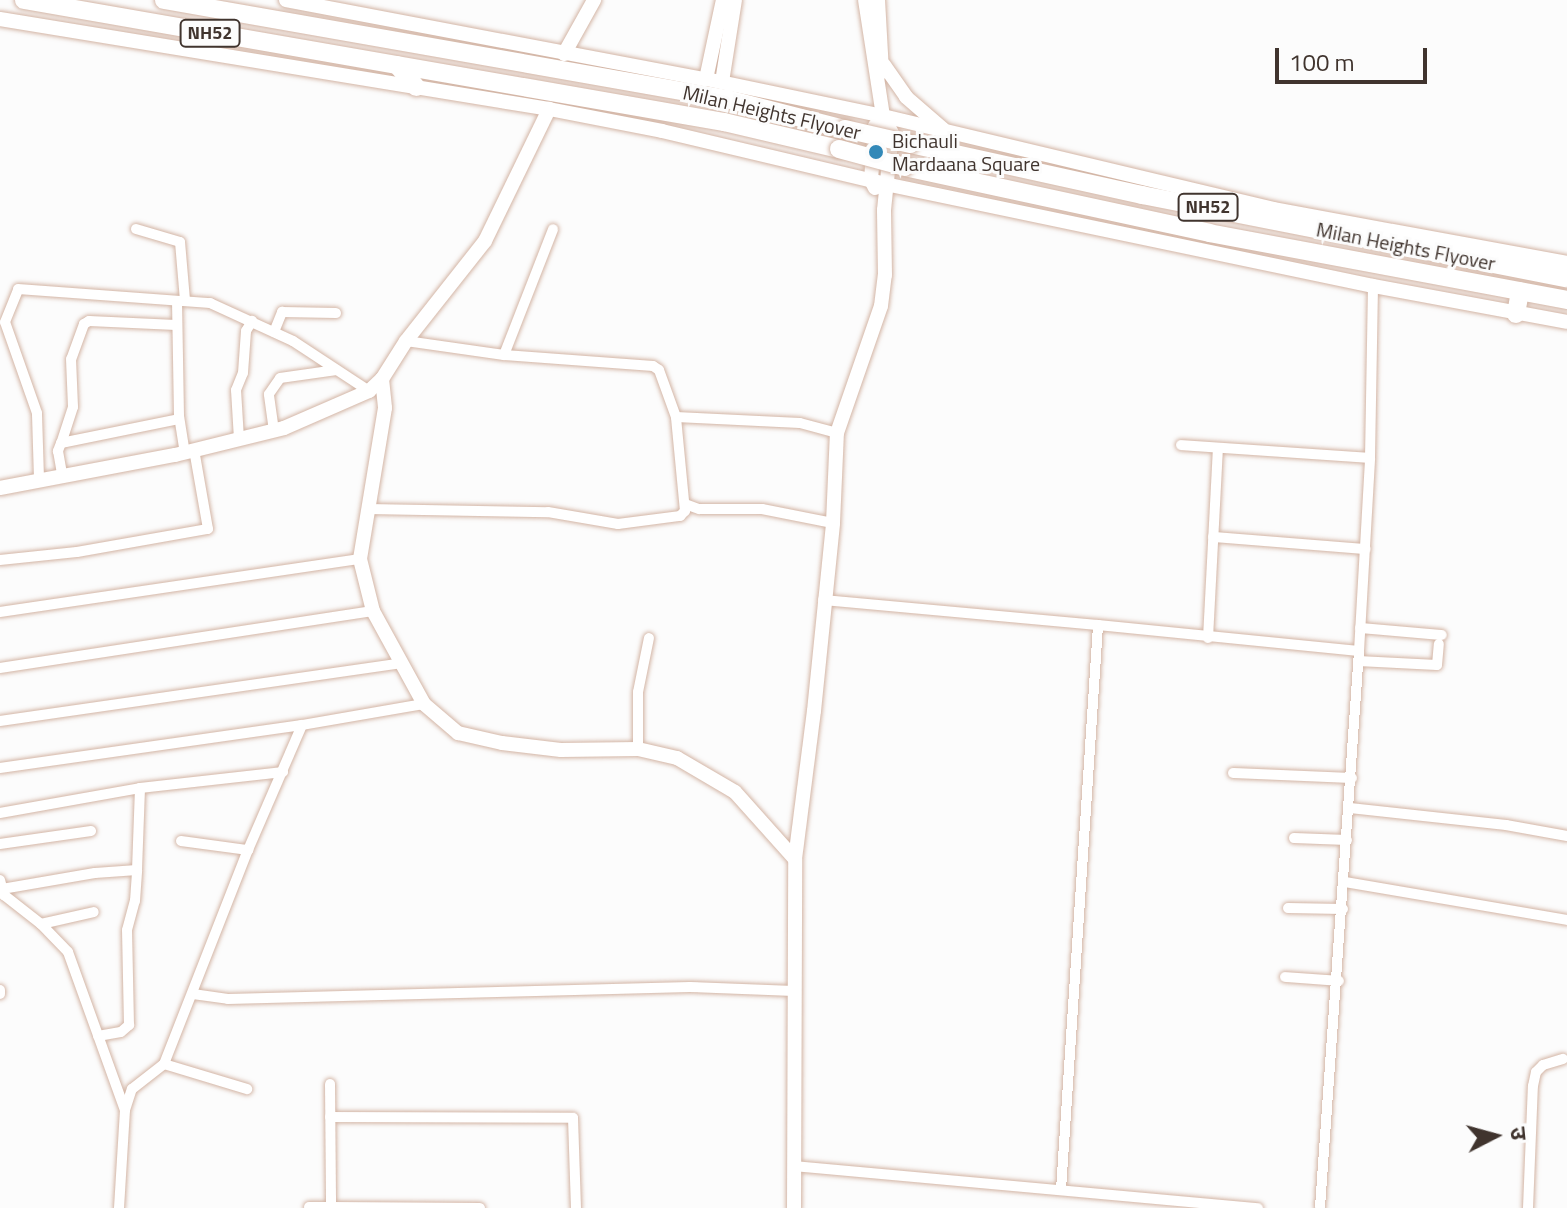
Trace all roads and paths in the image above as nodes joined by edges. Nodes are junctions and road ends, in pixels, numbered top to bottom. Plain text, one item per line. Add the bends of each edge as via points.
1 (24, 0) edge
2 (164, 0) edge
3 (286, 0) edge
4 (594, 0) edge
5 (723, 0) edge
6 (735, 0) edge
7 (865, 0) edge
8 (878, 0) edge
9 (0, 19) edge
10 (412, 34) junction
11 (564, 54) junction
12 (397, 65) junction
13 (882, 73) junction
14 (706, 79) junction
15 (722, 82) junction
16 (416, 87) junction
17 (549, 109) junction
18 (883, 116) junction
19 (947, 133) junction
20 (871, 180) junction
21 (890, 185) junction
22 (884, 210) junction
23 (136, 229) dead end
24 (553, 229) dead end
25 (1567, 263) edge
26 (1567, 278) edge
27 (1373, 286) junction
28 (1520, 291) junction
29 (181, 300) junction
30 (1567, 300) edge
31 (336, 313) dead end
32 (1516, 314) junction
33 (252, 321) junction
34 (1567, 322) edge
35 (176, 325) junction
36 (274, 332) junction
37 (406, 341) junction
38 (504, 355) junction
39 (336, 370) junction
40 (382, 379) junction
41 (369, 391) junction
42 (676, 417) junction
43 (179, 419) junction
44 (274, 431) junction
45 (837, 433) junction
46 (239, 439) junction
47 (61, 443) junction
48 (1181, 445) dead end
49 (1218, 448) junction
50 (190, 451) junction
51 (1370, 458) junction
52 (62, 474) junction
53 (39, 478) junction
54 (0, 488) edge
55 (685, 504) junction
56 (368, 509) junction
57 (833, 523) junction
58 (1213, 537) junction
59 (1366, 549) junction
60 (360, 559) junction
61 (0, 560) edge
62 (823, 600) junction
63 (373, 611) junction
64 (0, 612) edge
65 (1098, 625) junction
66 (1360, 628) junction
67 (649, 638) dead end
68 (1208, 638) junction
69 (1358, 656) junction
70 (402, 663) junction
71 (0, 668) edge
72 (424, 704) junction
73 (0, 721) edge
74 (302, 725) junction
75 (638, 749) junction
76 (0, 768) edge
77 (283, 772) junction
78 (1233, 773) dead end
79 (1352, 778) junction
80 (140, 788) junction
81 (1350, 808) junction
82 (0, 813) edge
83 (91, 831) dead end
84 (1567, 836) edge
85 (1294, 838) dead end
86 (1347, 840) junction
87 (181, 841) dead end
88 (0, 844) edge
89 (248, 850) junction
90 (795, 859) junction
91 (137, 870) junction
92 (1345, 882) junction
93 (1, 885) edge
94 (1288, 908) dead end
95 (1343, 909) junction
96 (94, 912) dead end
97 (1567, 920) edge
98 (41, 924) junction
99 (1285, 977) dead end
100 (1339, 981) junction
101 (794, 991) junction
102 (193, 994) junction
103 (98, 1036) junction
104 (1563, 1059) dead end
105 (164, 1064) junction
106 (330, 1084) dead end
107 (247, 1089) dead end
108 (125, 1110) junction
109 (330, 1117) junction
110 (793, 1166) junction
111 (1061, 1190) junction
112 (309, 1207) edge
113 (331, 1207) edge
114 (119, 1208) edge
115 (480, 1208) edge
116 (576, 1208) edge
117 (794, 1208) edge
118 (1258, 1208) edge
119 (1320, 1208) edge
120 (1528, 1208) edge

1 - 12 highway, NH52
2 - 10 highway, Milan Heights Flyover / NH52 via 352,33
3 - 10 street
4 - 11 street
5 - 14 street
6 - 15 street
7 - 13 street via 873,67
8 - 13 street
9 - 16 street
10 - 11 street
10 - 26 highway, Milan Heights Flyover / NH52, bridge via 531,65 727,99 1142,195
11 - 14 street
12 - 16 highway
12 - 28 highway, Milan Heights Flyover / NH52, bridge via 724,122 920,171
13 - 18 street
13 - 19 street
14 - 15 street
15 - 18 street
16 - 17 street
17 - 20 street
17 - 37 street via 485,241
18 - 19 street
18 - 20 street via 875,126
18 - 21 street via 892,133
19 - 25 street via 1273,209
20 - 21 street
20 - 22 street
21 - 22 street
21 - 27 street
22 - 45 street via 881,306
23 - 29 street via 180,242
24 - 38 street
27 - 32 street
27 - 51 street
28 - 30 highway, NH52
28 - 32 highway
29 - 33 street via 210,303
29 - 35 street
29 - 53 street via 18,289 5,322 37,413
31 - 36 street via 282,312
32 - 34 street
33 - 36 street
33 - 46 street via 236,390
35 - 43 street
35 - 47 street via 84,324 71,359 73,407
36 - 39 street
37 - 38 street
37 - 40 street
38 - 42 street via 653,366
39 - 41 street
39 - 44 street via 280,378 269,394
40 - 41 street
40 - 56 street via 385,408
41 - 44 street
42 - 45 street via 800,423
42 - 55 street
43 - 47 street
43 - 50 street
44 - 46 street
45 - 57 street
46 - 50 street
47 - 52 street
48 - 49 street
49 - 51 street
49 - 58 street
50 - 52 street
50 - 61 street via 208,529
51 - 59 street
52 - 53 street
53 - 54 street
55 - 56 street via 683,515 618,524 548,512
55 - 57 street via 699,509 762,509
56 - 60 street
57 - 62 street
58 - 59 street
58 - 68 street
59 - 66 street
60 - 63 street
60 - 64 street
62 - 65 street
62 - 90 street
63 - 70 street
63 - 71 street
65 - 68 street
65 - 111 street
66 - 69 street
66 - 69 street via 1440,640 1437,665
67 - 75 street via 638,692
68 - 69 street
69 - 79 street
70 - 72 street
70 - 73 street
72 - 74 street
72 - 75 street via 458,733 502,743 561,750
74 - 76 street
74 - 77 street
75 - 90 street via 677,758 735,792
77 - 80 street
77 - 89 street
78 - 79 street
79 - 81 street
80 - 82 street
80 - 91 street
81 - 84 street
81 - 86 street
83 - 88 street
85 - 86 street
86 - 92 street
87 - 89 street
89 - 102 street
90 - 101 street
91 - 93 street
91 - 103 street via 127,934 129,1025
92 - 95 street
92 - 97 street
93 - 98 street via 4,895
94 - 95 street
95 - 100 street
96 - 98 street
98 - 103 street via 68,952
99 - 100 street
100 - 119 street
101 - 102 street via 690,987 228,999
101 - 110 street
102 - 105 street
103 - 108 street
104 - 120 street via 1536,1072
105 - 107 street
105 - 108 street via 132,1089
106 - 109 street
108 - 114 street
109 - 113 street
109 - 116 street via 573,1118
110 - 111 street
110 - 117 street
111 - 118 street
112 - 113 street
113 - 115 street

